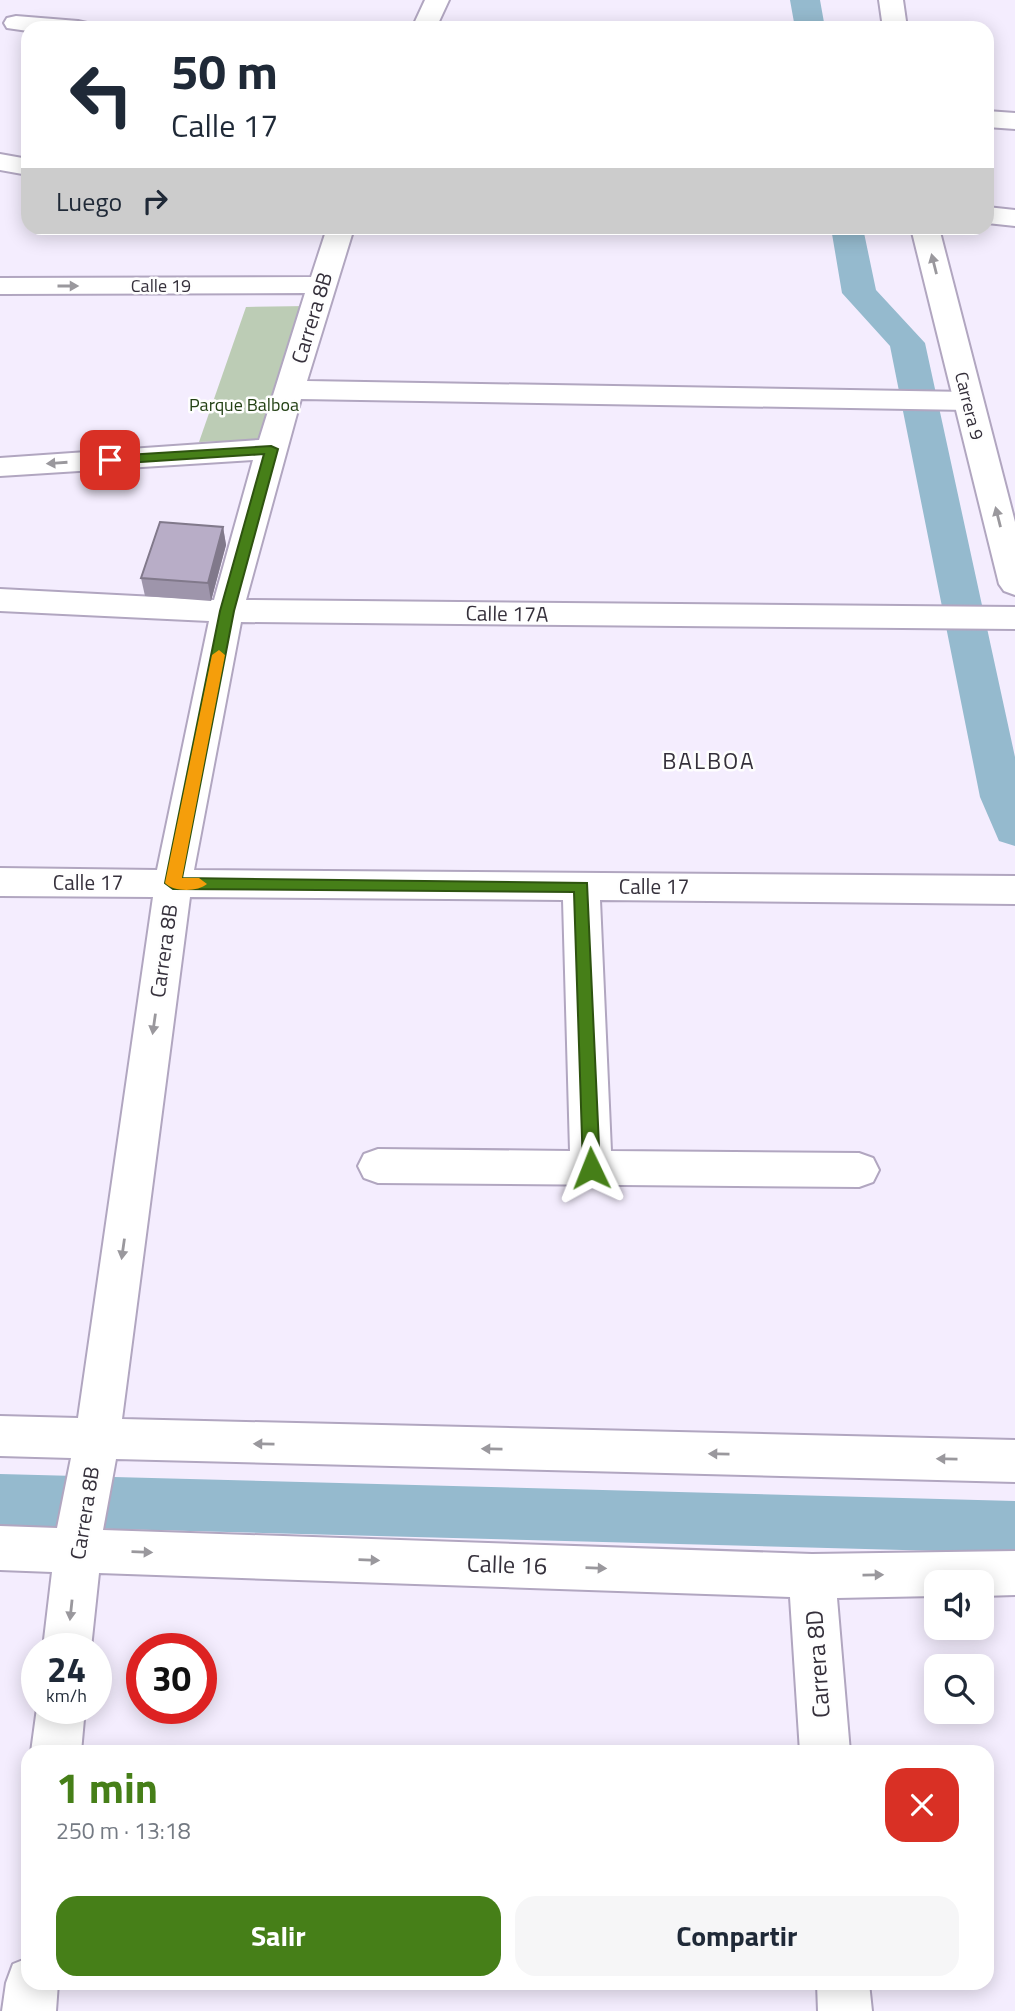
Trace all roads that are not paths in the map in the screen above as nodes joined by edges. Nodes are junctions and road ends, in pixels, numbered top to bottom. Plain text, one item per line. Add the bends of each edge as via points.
1 (30, 0) edge
2 (436, 0) edge
3 (891, 0) edge
4 (427, 21) edge
5 (894, 21) edge
6 (21, 31) edge
7 (994, 120) edge
8 (1015, 121) edge
9 (0, 162) edge
10 (21, 166) edge
11 (994, 216) edge
12 (1015, 218) edge
13 (338, 235) edge
14 (926, 235) edge
15 (323, 285) junction
16 (0, 286) edge
17 (290, 390) junction
18 (956, 401) junction
19 (271, 449) junction
20 (0, 467) edge
21 (1015, 583) edge
22 (0, 600) edge
23 (227, 611) junction
24 (1004, 618) edge
25 (0, 882) edge
26 (173, 883) junction
27 (581, 887) junction
28 (1006, 890) edge
29 (378, 1166) dead end
30 (591, 1168) junction
31 (859, 1170) dead end
32 (0, 1436) edge
33 (94, 1455) junction
34 (1015, 1461) edge
35 (80, 1536) junction
36 (0, 1548) edge
37 (1015, 1573) edge
38 (812, 1576) junction
39 (69, 1633) edge
40 (59, 1724) edge
41 (57, 1745) edge
42 (824, 1745) edge
43 (31, 1990) edge
44 (844, 1990) edge
45 (29, 2011) edge
46 (845, 2011) edge

1 - 6 street via 11,32
2 - 4 street
3 - 5 street
7 - 8 street
9 - 10 street
11 - 12 street
13 - 15 street, Carrera 8B
18 -> 14 street, Carrera 9
16 -> 15 street, Calle 19
15 - 17 street, Carrera 8B
17 - 18 street
17 - 19 street, Carrera 8B
21 -> 18 street, Carrera 9
19 -> 20 street
19 - 23 street, Carrera 8B
22 - 23 street, Calle 17A
23 - 24 street, Calle 17A
23 - 26 street, Carrera 8B
25 - 26 street, Calle 17
26 - 27 street, Calle 17
26 -> 33 street, Carrera 8B
27 - 28 street, Calle 17
27 - 30 street
29 - 30 street
30 - 31 street
32 - 33 street
34 -> 33 street
33 - 35 street, Carrera 8B
35 - 36 street, Calle 16
35 -> 38 street, Calle 16
35 -> 39 street, Carrera 8B
38 -> 37 street, Calle 16
38 - 42 street, Carrera 8D
40 - 41 street
43 - 45 street
44 - 46 street

